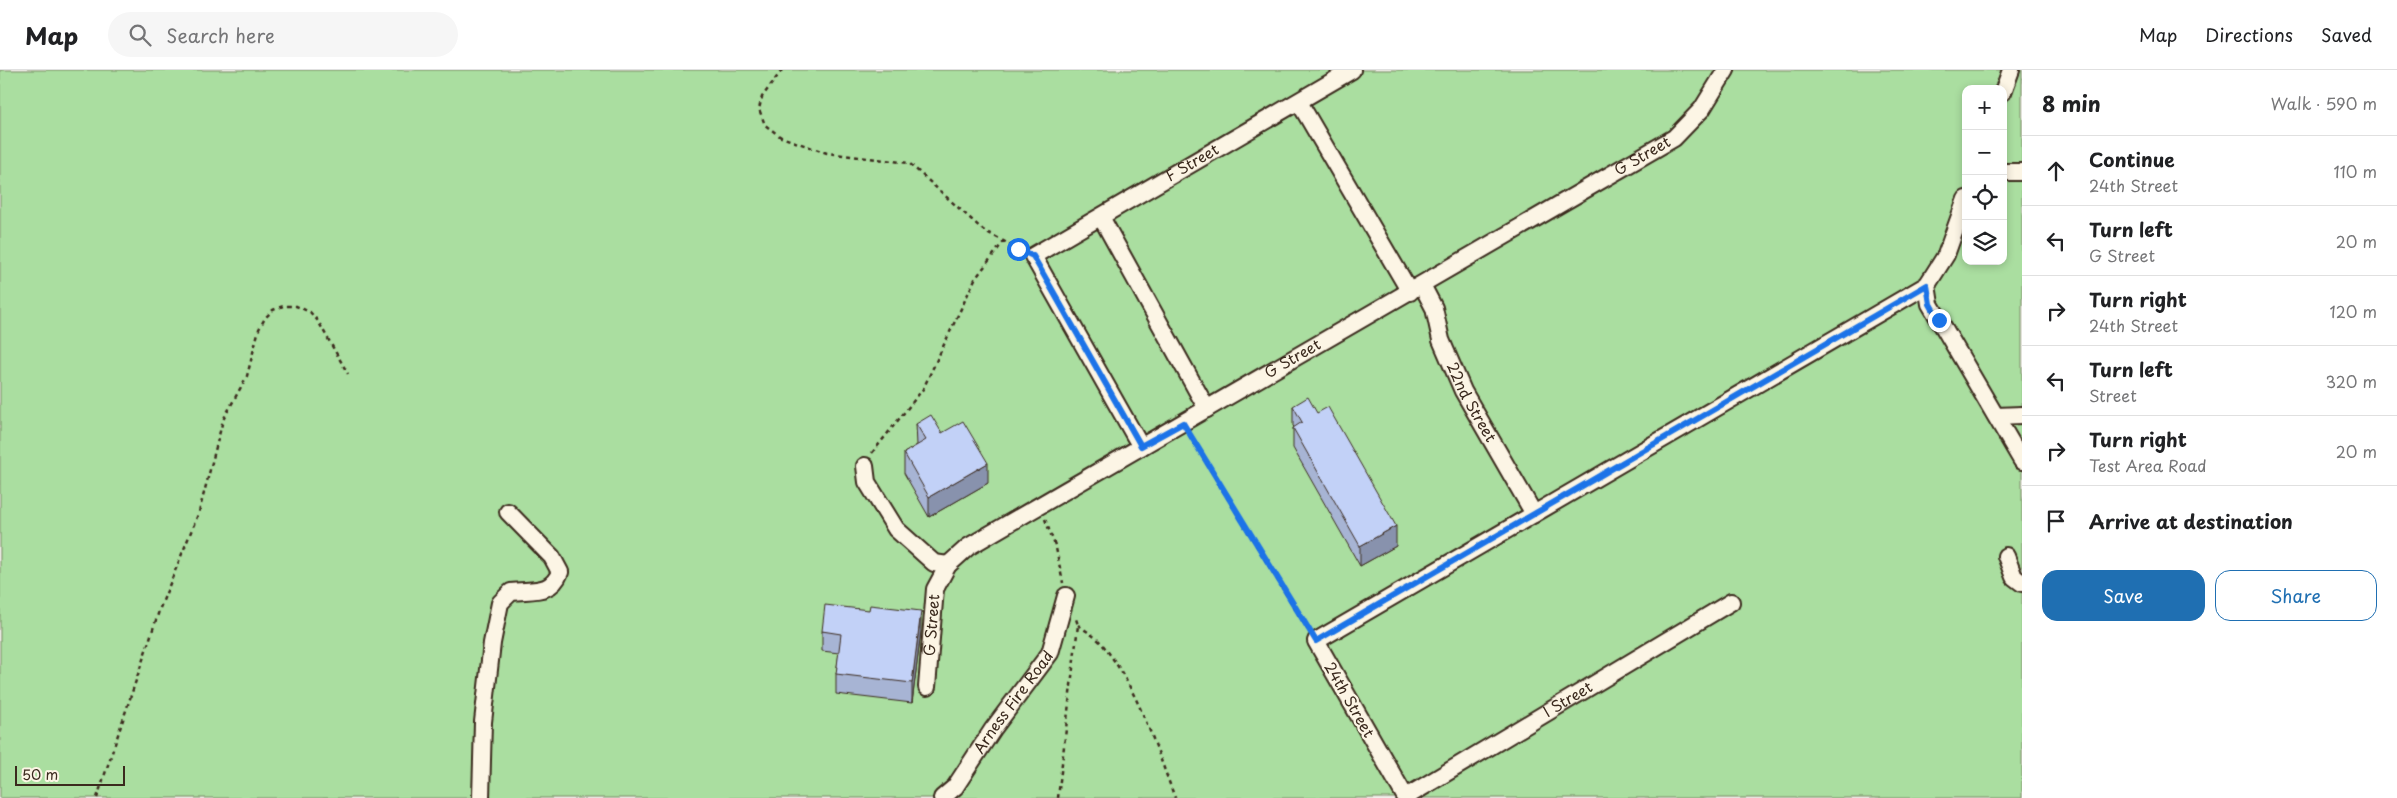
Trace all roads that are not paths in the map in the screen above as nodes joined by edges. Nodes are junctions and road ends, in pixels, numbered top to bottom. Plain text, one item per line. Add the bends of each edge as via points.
1 (1352, 70) edge
2 (1726, 70) edge
3 (2011, 70) edge
4 (2006, 85) edge
5 (1299, 102) junction
6 (2007, 172) edge
7 (2022, 172) edge
8 (1962, 210) edge
9 (1101, 217) junction
10 (1927, 285) junction
11 (1416, 289) junction
12 (1207, 409) junction
13 (2022, 415) edge
14 (1996, 416) junction
15 (1141, 446) junction
16 (2022, 461) edge
17 (865, 466) road end
18 (508, 512) dead end
19 (1534, 514) junction
20 (2006, 556) dead end
21 (948, 565) junction
22 (2022, 584) edge
23 (1066, 596) road end
24 (1730, 602) dead end
25 (927, 687) dead end
26 (481, 798) edge
27 (942, 798) edge
28 (1406, 798) edge

1 - 5 lane, F Street
2 - 11 lane, G Street via 1702,109 1674,138
3 - 4 lane
5 - 9 lane, F Street
5 - 11 lane, 22nd Street
6 - 7 lane
8 - 10 lane via 1946,255
9 - 12 lane
9 - 15 lane, F Street via 1033,256
10 - 14 lane via 1930,304
10 - 19 lane
11 - 12 lane, G Street
11 - 19 lane, 22nd Street via 1434,308 1441,340 1463,391
12 - 15 lane, G Street
13 - 14 lane
14 - 16 lane
15 - 21 lane, G Street via 968,547
17 - 21 lane via 867,482 896,529 934,564
18 - 26 lane via 552,557 560,572 555,583 544,589 511,592 500,603 482,722
19 - 28 lane, 24th Street via 1316,641
20 - 22 lane via 2014,577
21 - 25 lane, G Street via 935,589
23 - 27 lane, Arness Fire Road via 1050,653 993,729 955,787
24 - 28 lane, I Street

